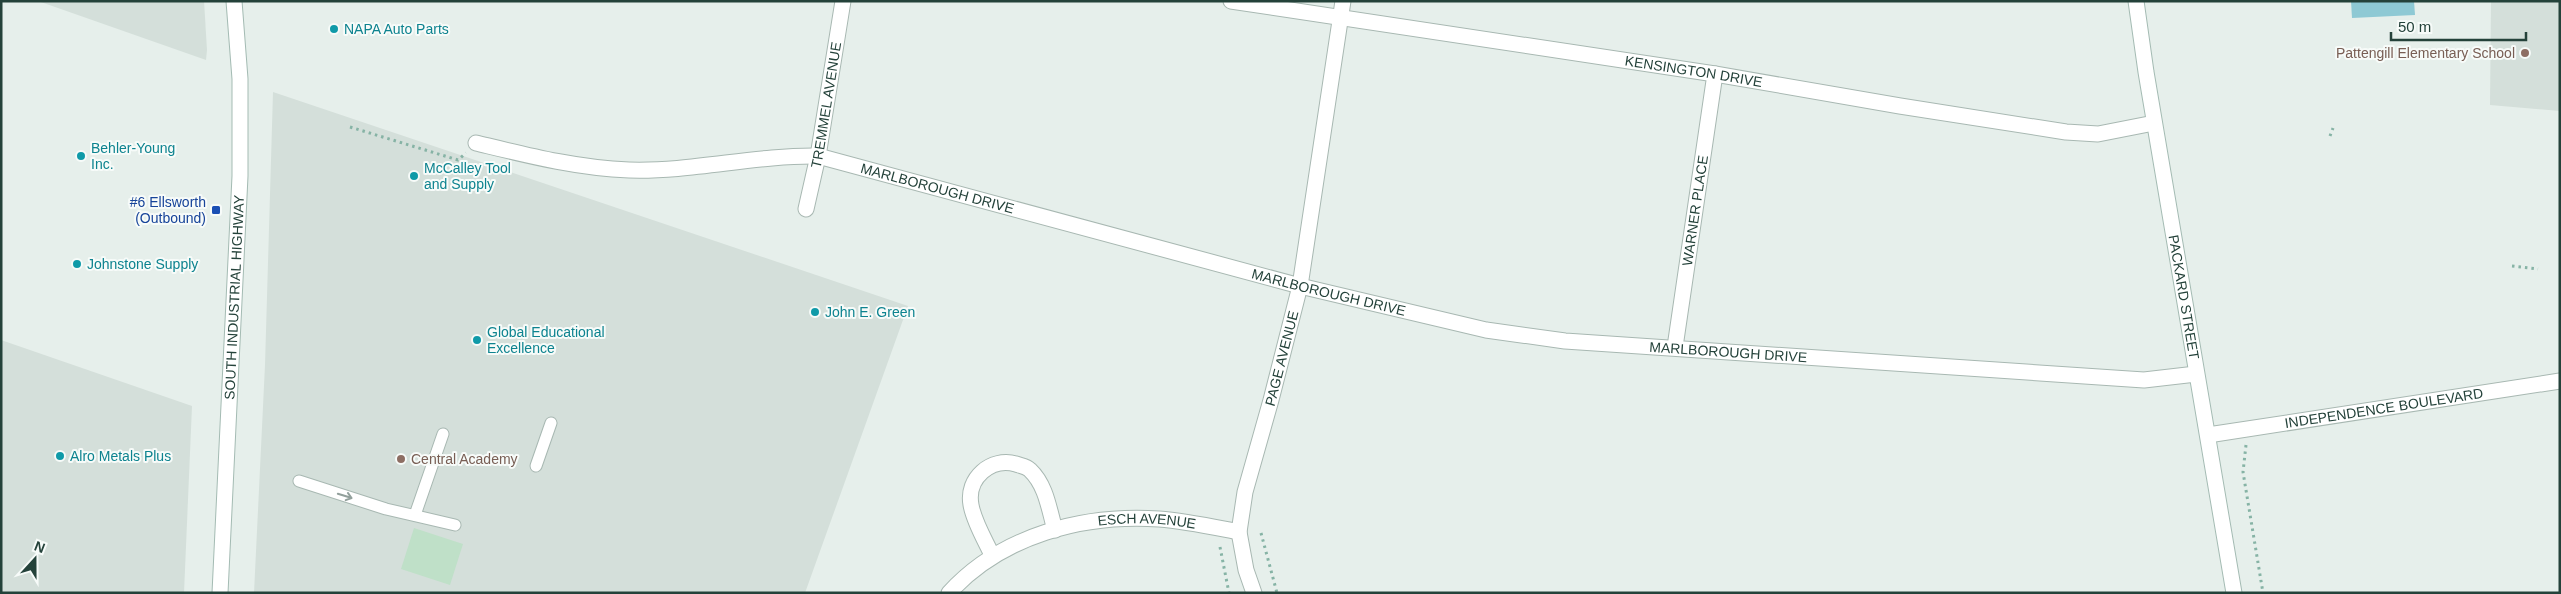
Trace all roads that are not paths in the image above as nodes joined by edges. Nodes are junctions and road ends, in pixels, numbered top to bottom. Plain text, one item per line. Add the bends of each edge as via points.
1 (234, 1) edge
2 (843, 1) edge
3 (1231, 1) edge
4 (1344, 1) edge
5 (2136, 1) edge
6 (1341, 18) junction
7 (1715, 74) junction
8 (2154, 123) junction
9 (476, 143) road end
10 (818, 156) junction
11 (806, 209) dead end
12 (1300, 286) junction
13 (1675, 347) junction
14 (2196, 374) junction
15 (2560, 381) edge
16 (551, 423) dead end
17 (443, 434) dead end
18 (2208, 435) junction
19 (536, 466) dead end
20 (299, 481) dead end
21 (415, 515) junction
22 (455, 524) dead end
23 (1055, 530) junction
24 (1239, 532) junction
25 (992, 555) junction
26 (220, 593) edge
27 (950, 593) edge
28 (1254, 593) edge
29 (2234, 593) edge

1 - 26 street, SOUTH INDUSTRIAL HIGHWAY via 240,79 240,176
2 - 10 street, TREMMEL AVENUE
3 - 6 street, KENSINGTON DRIVE
4 - 6 street, PAGE AVENUE
5 - 8 street, PACKARD STREET
6 - 7 street, KENSINGTON DRIVE
6 - 12 street, PAGE AVENUE
7 - 8 street, KENSINGTON DRIVE via 2082,134
7 - 13 street, WARNER PLACE
8 - 14 street, PACKARD STREET
9 - 10 street, MARLBOROUGH DRIVE via 550,162 629,170 732,164 782,156
10 - 11 street, TREMMEL AVENUE
10 - 12 street, MARLBOROUGH DRIVE
12 - 13 street, MARLBOROUGH DRIVE via 1486,330 1565,341
12 - 24 street, PAGE AVENUE via 1245,492
13 - 14 street, MARLBOROUGH DRIVE via 2144,380
14 - 18 street, PACKARD STREET
15 - 18 street, INDEPENDENCE BOULEVARD
16 - 19 lane
17 - 21 lane
18 - 29 street, PACKARD STREET
20 -> 21 lane
21 - 22 lane
23 - 24 street, ESCH AVENUE via 1108,519 1160,519
23 - 25 street, ESCH AVENUE via 1022,540
23 - 25 street via 1041,482 1028,468 1012,463 994,463 979,474 972,487 971,505
24 - 28 street, PAGE AVENUE
25 - 27 street, ESCH AVENUE

